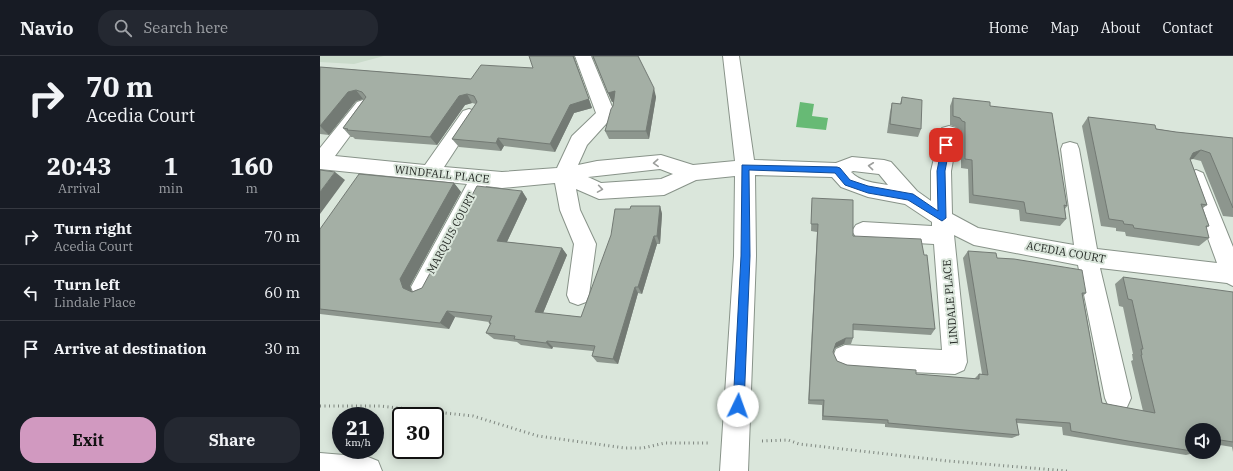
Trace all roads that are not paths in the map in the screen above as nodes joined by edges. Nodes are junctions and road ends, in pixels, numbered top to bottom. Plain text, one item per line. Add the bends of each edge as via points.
1 (584, 56) edge
2 (731, 56) edge
3 (363, 106) edge
4 (472, 110) edge
5 (949, 133) dead end
6 (1070, 149) dead end
7 (320, 162) edge
8 (368, 167) junction
9 (745, 167) junction
10 (1193, 167) edge
11 (430, 174) junction
12 (564, 175) junction
13 (480, 178) junction
14 (354, 185) edge
15 (943, 227) junction
16 (863, 231) dead end
17 (1087, 256) junction
18 (1233, 274) edge
19 (422, 287) edge
20 (578, 295) dead end
21 (845, 357) dead end
22 (1118, 398) dead end
23 (320, 467) edge
24 (368, 471) edge
25 (734, 471) edge

1 - 12 street via 606,114 579,141
2 - 9 street
3 - 7 street
4 - 11 street
5 - 15 street, LINDALE PLACE via 941,171
6 - 17 street
7 - 8 street, WINDFALL PLACE
8 - 11 street, WINDFALL PLACE
8 - 14 street
9 - 12 street, ACEDIA COURT via 693,173 664,187 599,191
9 - 15 street, ACEDIA COURT via 837,170 848,182 868,189 910,197
9 - 25 street via 745,256
10 - 18 street
11 - 13 street, WINDFALL PLACE
12 - 13 street, WINDFALL PLACE via 502,180
12 - 20 street via 570,210 585,244
13 - 19 street, MARQUIS COURT
15 - 16 street
15 - 17 street, ACEDIA COURT via 974,236
15 - 21 street, LINDALE PLACE via 955,362
17 - 18 street, ACEDIA COURT
17 - 22 street
23 - 24 street

